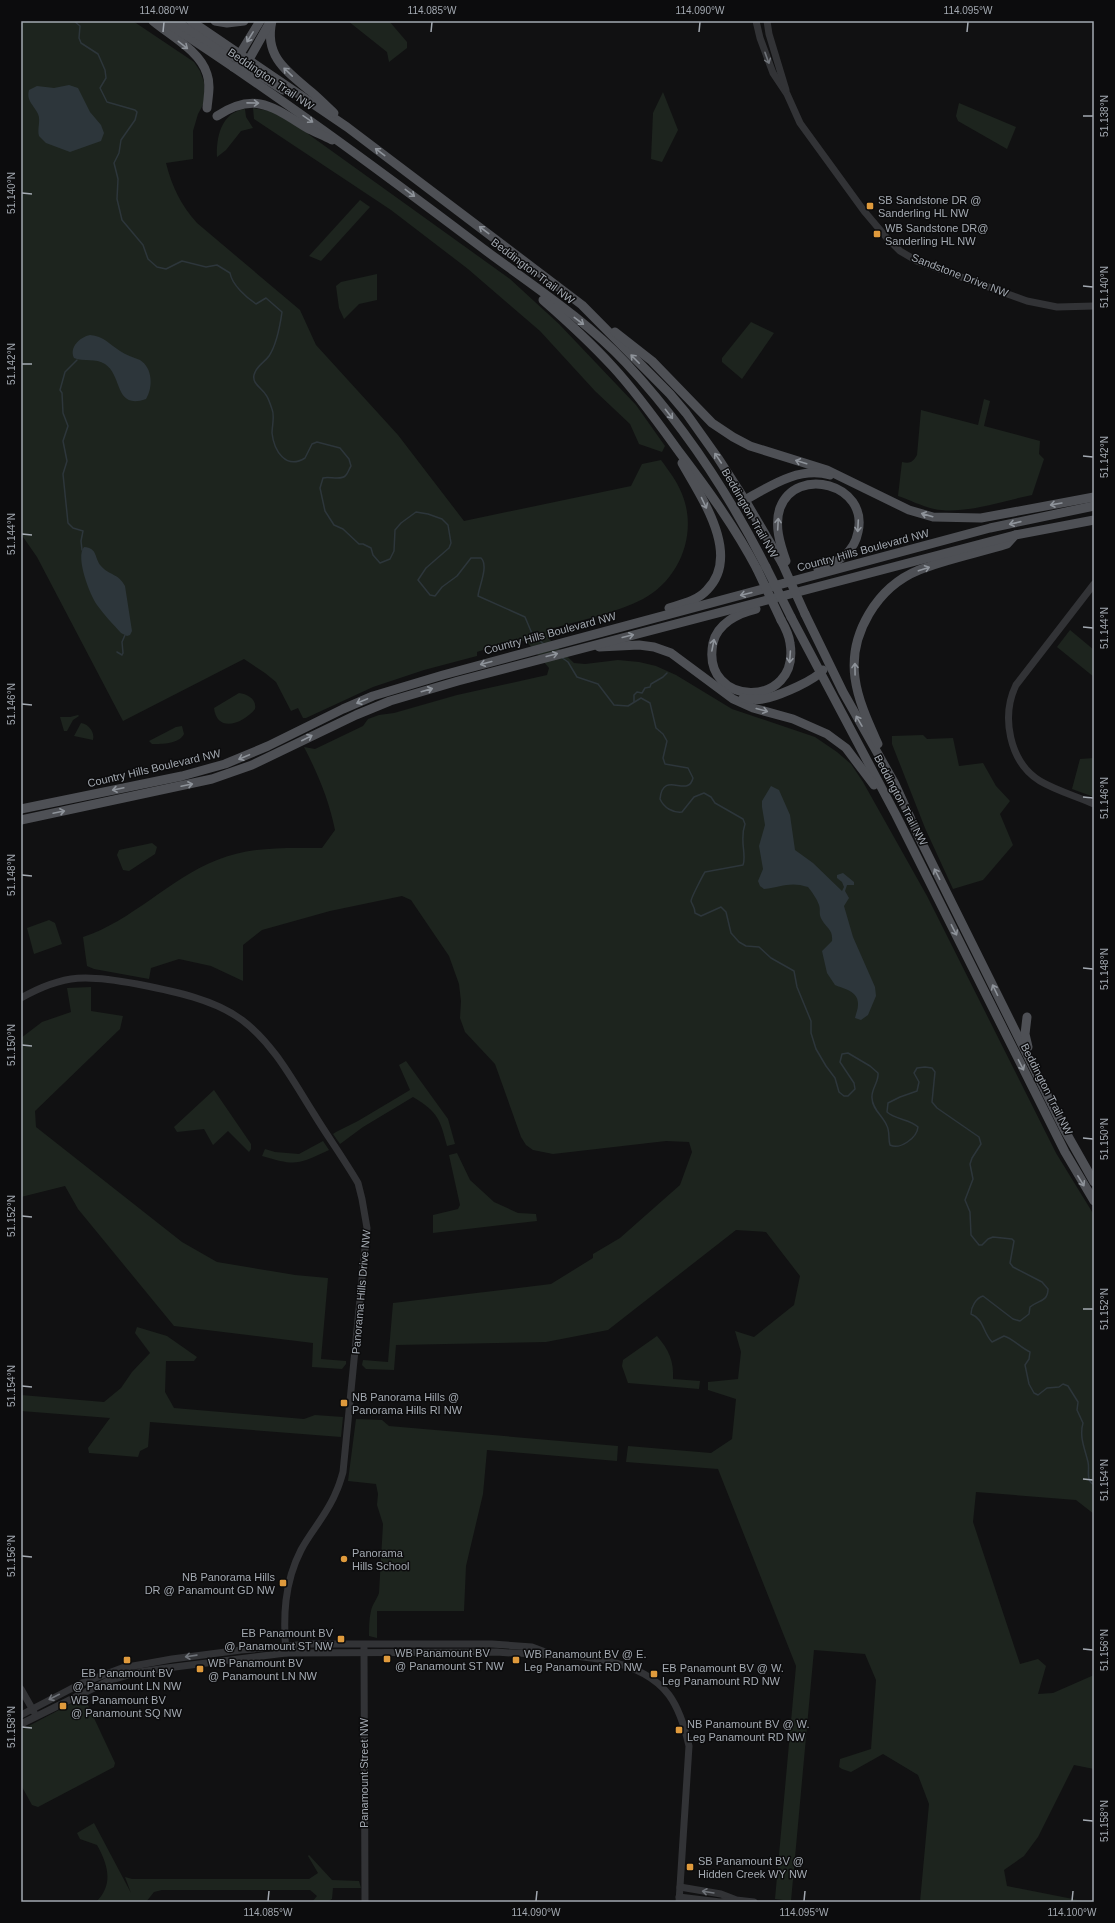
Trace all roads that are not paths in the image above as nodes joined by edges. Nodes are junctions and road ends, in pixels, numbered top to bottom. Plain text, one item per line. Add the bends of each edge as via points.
1 (152, 21) edge
2 (164, 21) edge
3 (175, 21) edge
4 (191, 21) edge
5 (216, 21) edge
6 (244, 21) edge
7 (260, 21) edge
8 (272, 21) edge
9 (756, 21) edge
10 (767, 21) edge
11 (237, 60) junction
12 (245, 66) junction
13 (787, 94) junction
14 (206, 108) dead end
15 (217, 116) dead end
16 (347, 127) junction
17 (356, 153) junction
18 (459, 230) junction
19 (582, 305) junction
20 (1094, 306) edge
21 (656, 421) junction
22 (850, 481) junction
23 (1094, 497) edge
24 (745, 500) junction
25 (1094, 506) edge
26 (742, 519) junction
27 (1094, 520) edge
28 (1015, 535) junction
29 (784, 562) junction
30 (762, 568) junction
31 (854, 578) junction
32 (784, 584) junction
33 (1094, 584) edge
34 (641, 621) junction
35 (577, 649) junction
36 (827, 660) junction
37 (820, 674) junction
38 (726, 694) junction
39 (895, 784) junction
40 (1094, 804) edge
41 (892, 808) junction
42 (22, 809) edge
43 (21, 820) edge
44 (21, 998) edge
45 (1027, 1017) dead end
46 (1032, 1064) junction
47 (1094, 1182) edge
48 (1094, 1201) edge
49 (285, 1645) junction
50 (364, 1648) junction
51 (286, 1653) junction
52 (21, 1689) edge
53 (32, 1709) junction
54 (22, 1712) edge
55 (36, 1716) junction
56 (28, 1720) junction
57 (21, 1724) edge
58 (680, 1887) junction
59 (679, 1899) edge
60 (736, 1900) junction
61 (365, 1902) edge
62 (754, 1902) edge

1 -> 14 main road via 202,63 209,82
2 - 11 main road, Beddington Trail NW
3 - 11 main road
4 - 11 main road, Beddington Trail NW
5 - 6 main road
7 -> 11 main road
8 - 12 main road
16 -> 8 main road via 286,70 275,56 270,40
9 -> 13 street, Sandstone Drive NW via 773,74
10 - 13 street, Sandstone Drive NW
11 - 12 main road
11 - 12 main road, Beddington Trail NW
12 - 16 main road, Beddington Trail NW
12 -> 17 main road, Beddington Trail NW
13 - 20 street, Sandstone Drive NW via 800,123 830,166 900,251 917,261 1027,301 1056,306
15 -> 17 main road via 229,108 243,104 265,104
19 -> 16 main road, Beddington Trail NW
17 -> 18 main road, Beddington Trail NW
18 - 21 main road via 569,323 614,368
18 -> 26 main road, Beddington Trail NW via 584,324 624,362 691,441
22 -> 19 main road via 827,470 750,446 720,429 652,361
24 -> 19 main road, Beddington Trail NW via 718,458 674,399
21 - 30 main road via 714,498
21 -> 34 main road via 699,494 718,534 722,550 721,566 716,579 706,591 693,600 649,615
23 -> 22 main road via 981,518 933,517 909,510
22 - 24 main road via 826,474 792,476
24 - 26 main road
24 - 29 main road, Beddington Trail NW
25 -> 32 main road, Country Hills Boulevard NW via 990,528
26 - 30 main road, Beddington Trail NW
27 - 28 main road, Country Hills Boulevard NW
28 - 31 main road, Country Hills Boulevard NW
39 -> 28 main road via 862,704 855,678 856,647 867,617 879,599 918,570 1007,544
29 -> 32 main road via 777,528 780,508 789,495 803,486 825,484 834,486 849,496 859,519 854,547 838,561 798,575
29 - 36 main road, Beddington Trail NW, bridge
30 -> 31 main road, bridge via 782,620 790,642 791,656 788,670 780,681 772,688 751,694 737,691 725,684 712,663 715,637 729,621 747,611 834,587
30 - 37 main road, Beddington Trail NW, bridge
35 -> 31 main road, Country Hills Boulevard NW
32 -> 34 main road, Country Hills Boulevard NW
33 - 40 street via 1016,685 1010,696 1009,723 1013,747 1023,766 1039,781
34 -> 42 main road, Country Hills Boulevard NW via 373,696 244,757 205,770
35 - 38 main road via 638,645 654,647 684,661 710,684
43 -> 35 main road, Country Hills Boulevard NW via 212,779 252,765 329,727 390,701
36 - 37 main road
39 -> 36 main road, Beddington Trail NW
37 - 38 main road via 767,698 749,699
37 - 41 main road, Beddington Trail NW
38 -> 41 main road via 740,703 793,719 827,734 846,748
46 -> 39 main road, Beddington Trail NW
41 -> 48 main road, Beddington Trail NW via 1065,1152
44 - 49 street, Panorama Hills Drive NW via 39,988 70,978 105,978 186,996 221,1007 248,1025 277,1057 358,1183 367,1228 343,1472 336,1494 302,1549 290,1576 286,1593
45 - 46 main road via 1025,1037
46 - 47 main road, Beddington Trail NW
49 - 50 street via 352,1643
49 - 51 street, Panorama Hills Drive NW
49 -> 53 street via 122,1668 82,1683
50 - 51 street
50 - 58 street via 598,1658 624,1665 656,1682 670,1696 683,1722 689,1746
50 - 61 street, Panamount Street NW
51 - 55 street via 139,1672 108,1681
52 - 53 street
53 - 54 street
53 - 55 street
54 - 56 street
55 - 56 street
56 - 57 street
58 - 59 street
60 -> 58 street via 722,1894
59 - 60 street via 720,1902
60 - 62 street

